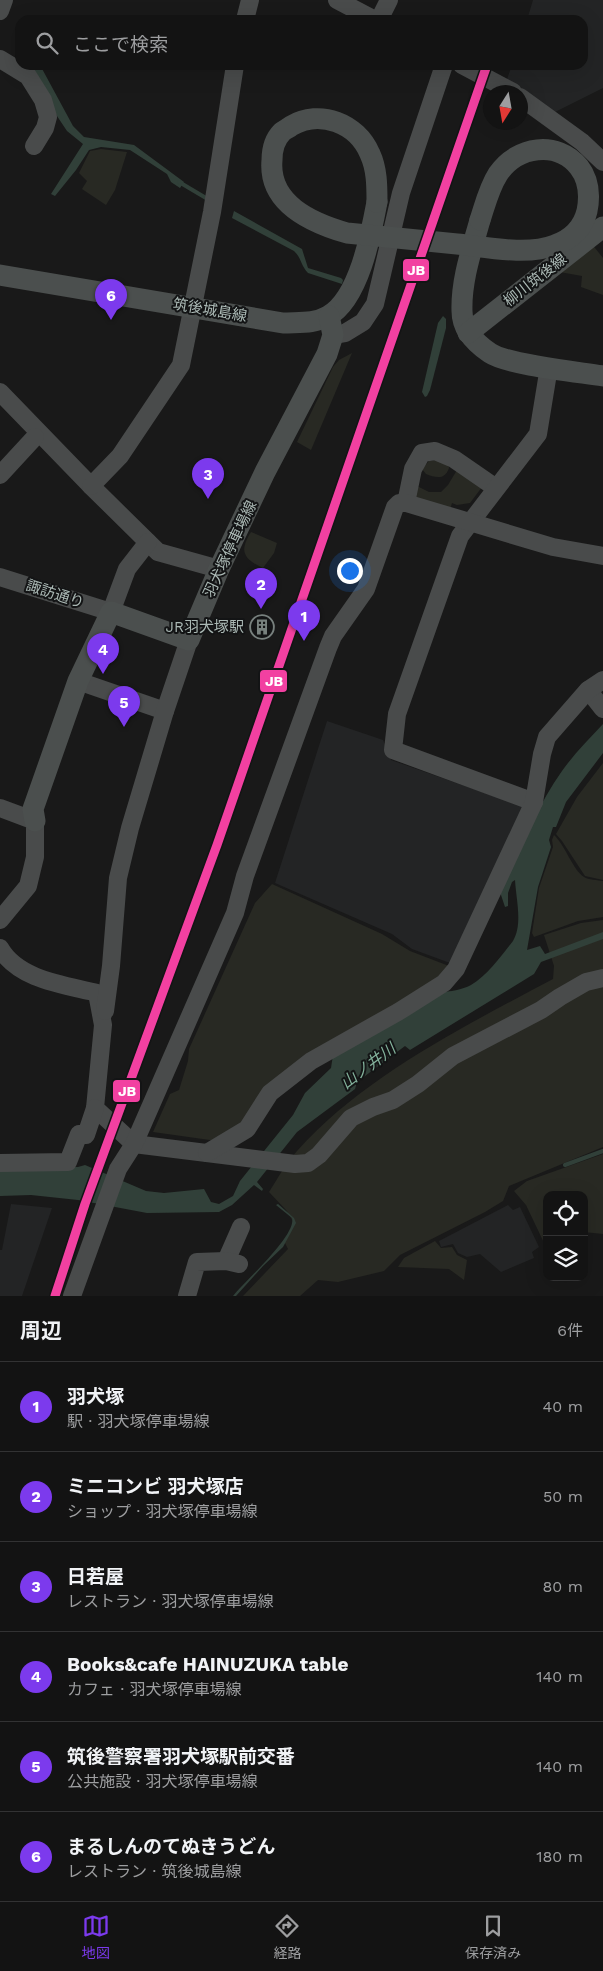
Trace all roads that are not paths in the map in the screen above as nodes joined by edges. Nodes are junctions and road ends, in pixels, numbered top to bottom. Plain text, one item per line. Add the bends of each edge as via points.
1 (4, 0) edge
2 (250, 0) edge
3 (337, 0) edge
4 (389, 0) edge
5 (0, 11) edge
6 (247, 15) edge
7 (366, 15) edge
8 (382, 15) edge
9 (0, 60) edge
10 (15, 69) edge
11 (18, 70) edge
12 (234, 70) edge
13 (442, 70) edge
14 (471, 70) edge
15 (500, 85) edge
16 (528, 103) edge
17 (34, 146) dead end
18 (603, 162) edge
19 (603, 226) edge
20 (0, 275) edge
21 (192, 307) junction
22 (331, 325) junction
23 (468, 333) junction
24 (549, 367) junction
25 (603, 376) edge
26 (0, 392) edge
27 (34, 437) dead end
28 (0, 475) edge
29 (91, 486) junction
30 (496, 488) junction
31 (406, 503) junction
32 (471, 523) junction
33 (148, 542) junction
34 (603, 556) edge
35 (219, 569) junction
36 (0, 576) edge
37 (111, 612) junction
38 (189, 640) junction
39 (603, 680) edge
40 (78, 681) junction
41 (588, 690) junction
42 (603, 709) edge
43 (165, 711) junction
44 (534, 802) junction
45 (0, 808) edge
46 (35, 820) junction
47 (0, 920) edge
48 (0, 948) edge
49 (603, 978) edge
50 (104, 1025) junction
51 (95, 1108) junction
52 (134, 1144) junction
53 (207, 1153) junction
54 (0, 1163) edge
55 (241, 1228) dead end
56 (74, 1296) edge
57 (187, 1296) edge

1 - 5 street
2 - 6 street
3 - 7 street
4 - 8 street
9 - 10 street
11 - 17 street via 28,76 43,100 48,117
12 - 21 street via 212,212
13 - 22 street via 401,193 375,304 363,322 345,333
14 - 15 street
16 - 18 street via 582,142
19 - 23 main road, 柳川筑後線
20 - 21 main road, 筑後城島線
21 - 22 main road, 筑後城島線 via 283,322
21 - 29 street via 181,366 120,456
22 - 23 main road, bridge via 360,271 377,202 377,179 370,153 360,138 343,124 321,117 300,121 282,132 272,148 271,168 281,195 303,216 347,233 494,248 530,250 554,246 572,237 584,221 589,202 588,183 582,171 571,158 557,151 540,150 524,153 498,174 488,194 480,220 464,284 462,312
22 - 35 main road, 羽犬塚停車場線 via 327,354
23 - 24 main road via 491,354
24 - 25 main road
24 - 30 street via 538,434
26 - 29 street
27 - 28 street
29 - 33 street
30 - 31 street via 454,459 436,452 422,453 413,469
30 - 32 street
31 - 32 street
31 - 52 street via 395,507 366,589 334,636 245,876 235,913
32 - 34 street via 553,547
32 - 44 street via 460,536 397,714 393,750
33 - 35 street via 158,552
33 - 37 street via 126,569
35 - 38 main road, 羽犬塚停車場線
36 - 37 street, 諏訪通り
37 - 38 main road
37 - 40 main road
38 - 43 street
39 - 41 street
40 - 43 street
40 - 46 main road via 33,809
41 - 42 street
41 - 44 street via 547,737
43 - 50 street via 118,878
44 - 53 street via 456,969 444,983 311,1061 270,1093 247,1129
45 - 46 street
46 - 47 street via 35,856 28,886
48 - 50 street via 5,958 39,979 98,993
49 - 53 street via 573,989 541,1010 453,1056 393,1100 351,1118 308,1163
50 - 51 street
51 - 52 street
51 - 54 street via 86,1135 79,1134 68,1162
52 - 53 street
52 - 56 street via 118,1169
55 - 57 street via 232,1262 197,1262

